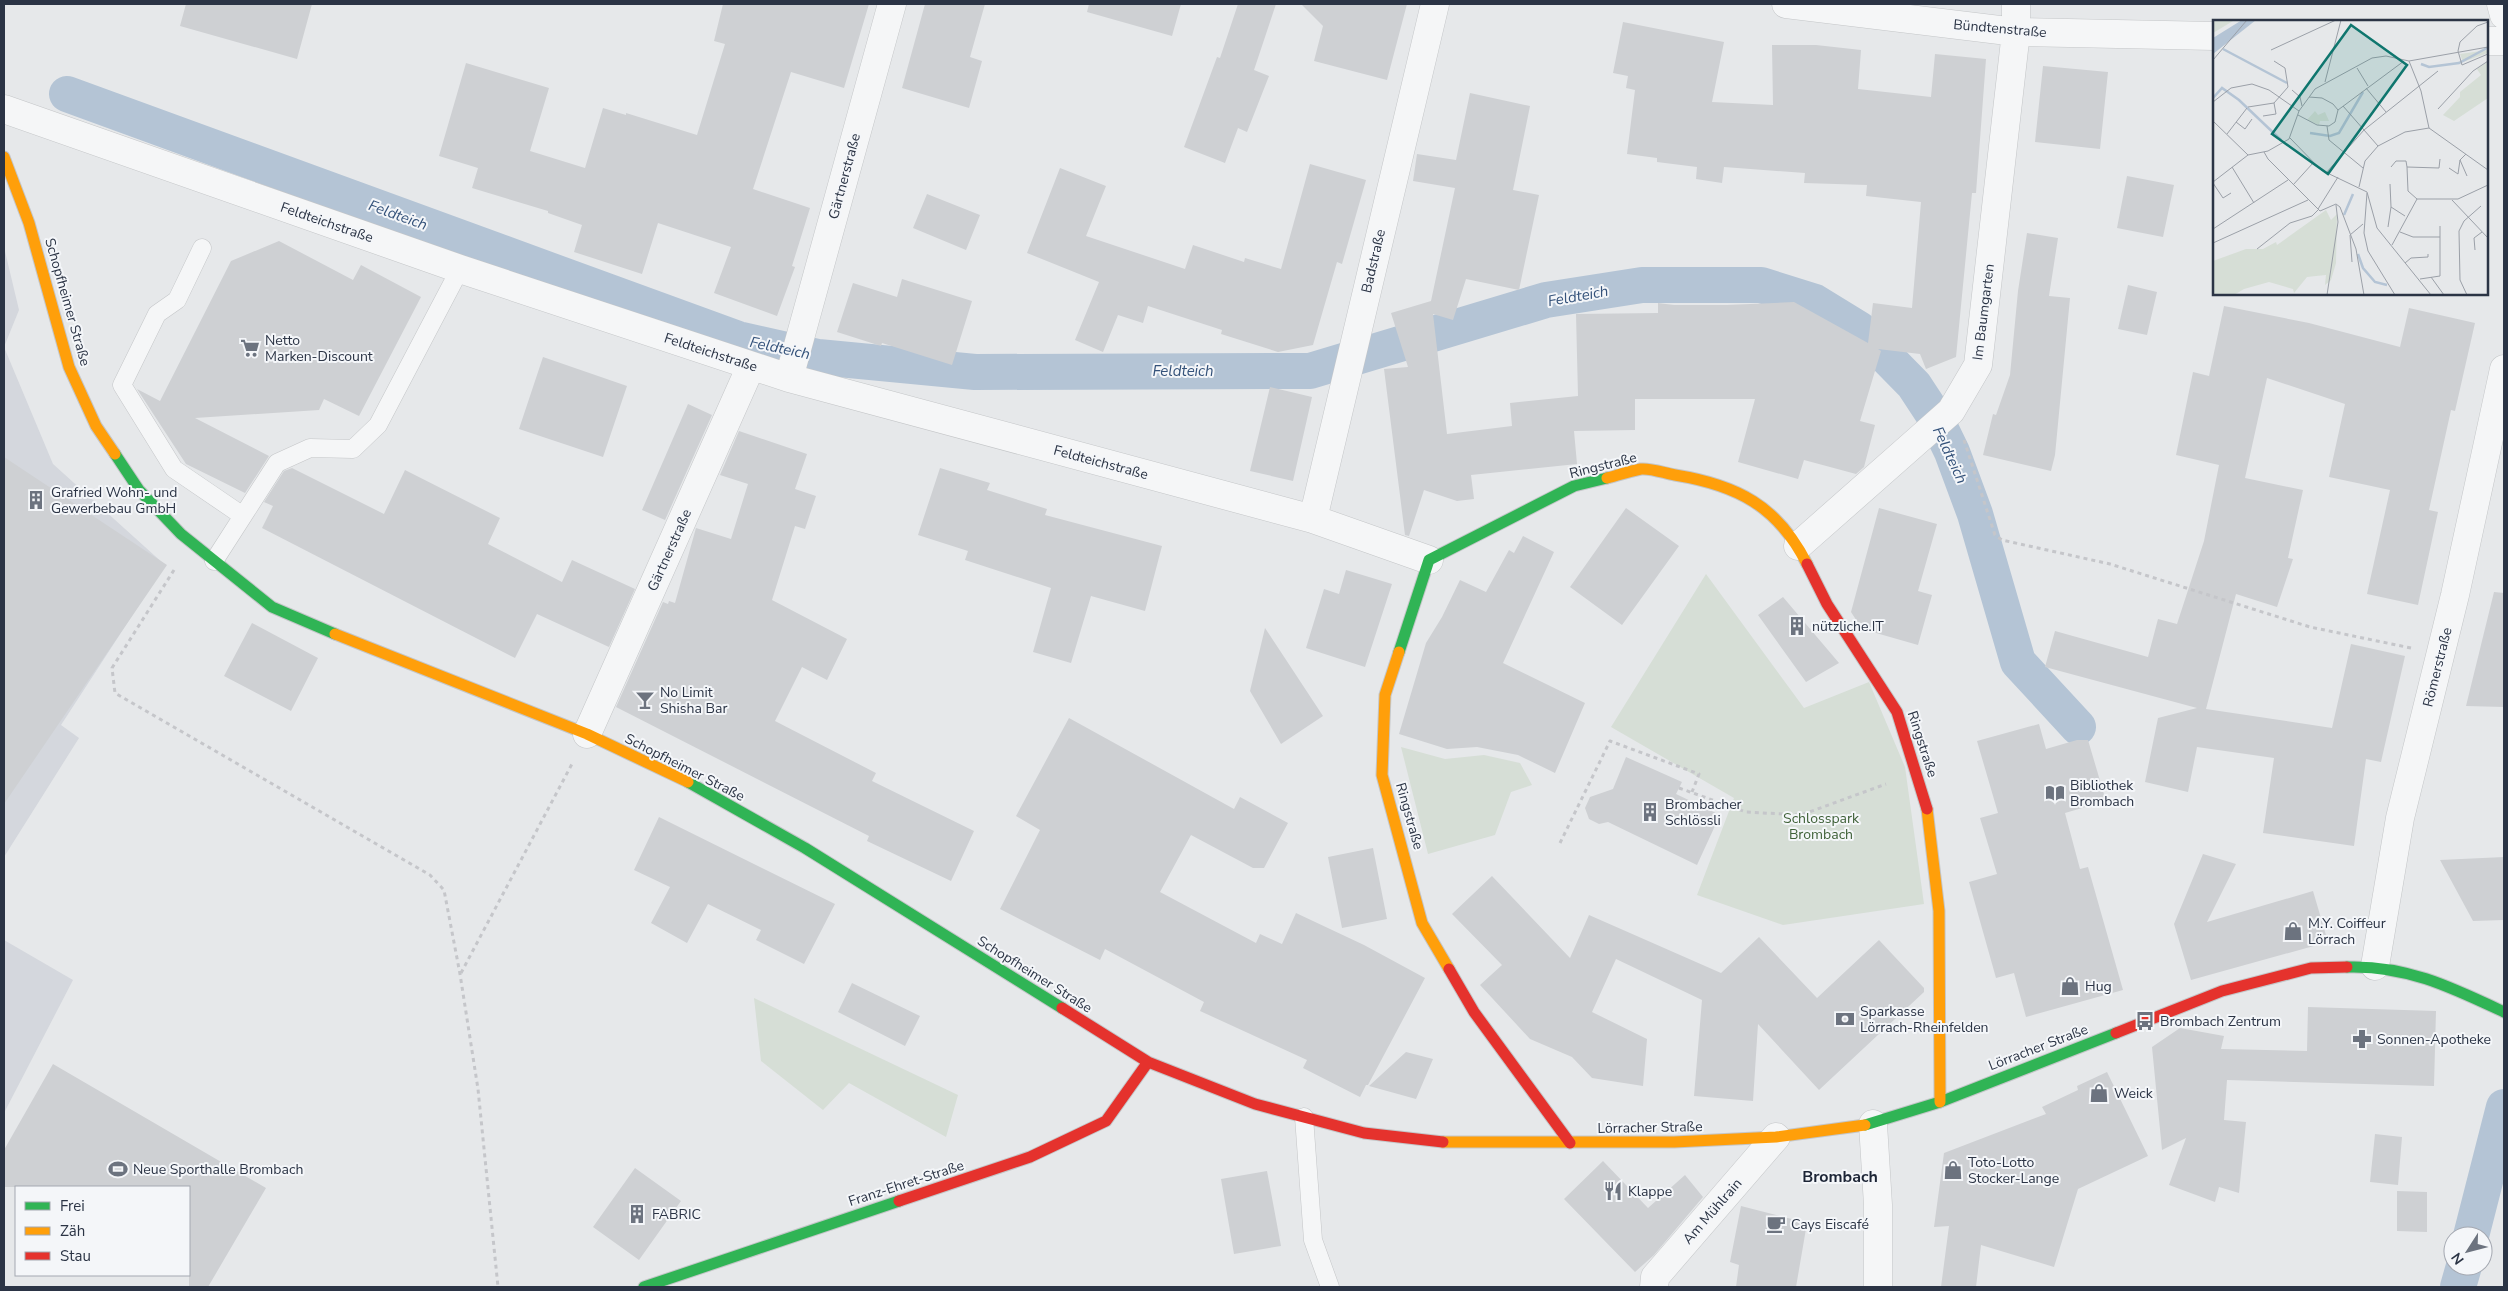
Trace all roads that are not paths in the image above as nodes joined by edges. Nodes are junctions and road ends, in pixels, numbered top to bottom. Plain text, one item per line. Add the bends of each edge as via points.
1 (892, 4) edge
2 (1435, 4) edge
3 (1786, 4) edge
4 (2016, 4) edge
5 (2501, 4) edge
6 (2504, 15) edge
7 (2016, 32) junction
8 (2213, 36) edge
9 (2488, 41) edge
10 (2504, 41) edge
11 (4, 109) edge
12 (4, 157) edge
13 (202, 248) dead end
14 (460, 269) junction
15 (794, 360) junction
16 (751, 366) junction
17 (2504, 368) edge
18 (243, 516) junction
19 (1313, 519) junction
20 (1798, 546) junction
21 (1429, 560) junction
22 (214, 561) junction
23 (587, 734) junction
24 (2375, 966) junction
25 (2504, 1012) edge
26 (1148, 1062) junction
27 (1940, 1102) junction
28 (1304, 1117) junction
29 (1873, 1124) junction
30 (1776, 1137) junction
31 (1570, 1143) junction
32 (644, 1287) edge
33 (1330, 1287) edge
34 (1654, 1287) edge
35 (1878, 1287) edge

1 - 15 street, Gärtnerstraße
2 - 19 street, Badstraße
3 - 7 street, Bündtenstraße
4 - 7 street, Im Baumgarten
5 - 6 street
7 - 8 street, Bündtenstraße
7 - 20 street, Im Baumgarten via 1978,365 1950,412
9 - 10 street
11 - 14 street, Feldteichstraße
12 - 22 main road, Schopfheimer Straße via 30,222 69,368 96,426 139,490 180,534
13 - 18 lane via 177,300 157,314 122,386 174,469
14 - 16 street, Feldteichstraße
14 - 18 lane via 378,425 353,449 310,448 277,463
15 - 16 street, Feldteichstraße
15 - 19 street, Feldteichstraße
16 - 23 street, Gärtnerstraße
17 - 24 street, Römerstraße via 2441,654 2400,818
18 - 22 lane
19 - 21 street, Feldteichstraße
20 - 21 main road, Ringstraße via 1778,520 1756,501 1700,479 1642,469 1574,486
20 - 27 main road, Ringstraße via 1827,604 1897,712 1927,807 1939,911
21 - 31 main road, Ringstraße via 1385,695 1382,775 1422,923 1474,1012
22 - 23 main road, Schopfheimer Straße via 272,608
23 - 26 main road, Schopfheimer Straße via 700,788 805,848
24 - 25 main road, Lörracher Straße via 2442,984
24 - 27 main road, Lörracher Straße via 2311,968 2222,991
26 - 28 main road, Schopfheimer Straße via 1255,1104
26 - 32 main road, Franz-Ehret-Straße via 1106,1121 1030,1157
27 - 29 main road, Lörracher Straße
28 - 31 main road, Schopfheimer Straße via 1364,1133 1456,1143
28 - 33 lane via 1313,1240
29 - 30 main road, Lörracher Straße
29 - 35 street via 1878,1205
30 - 31 main road, Lörracher Straße
30 - 34 street, Am Mühlrain via 1655,1277

